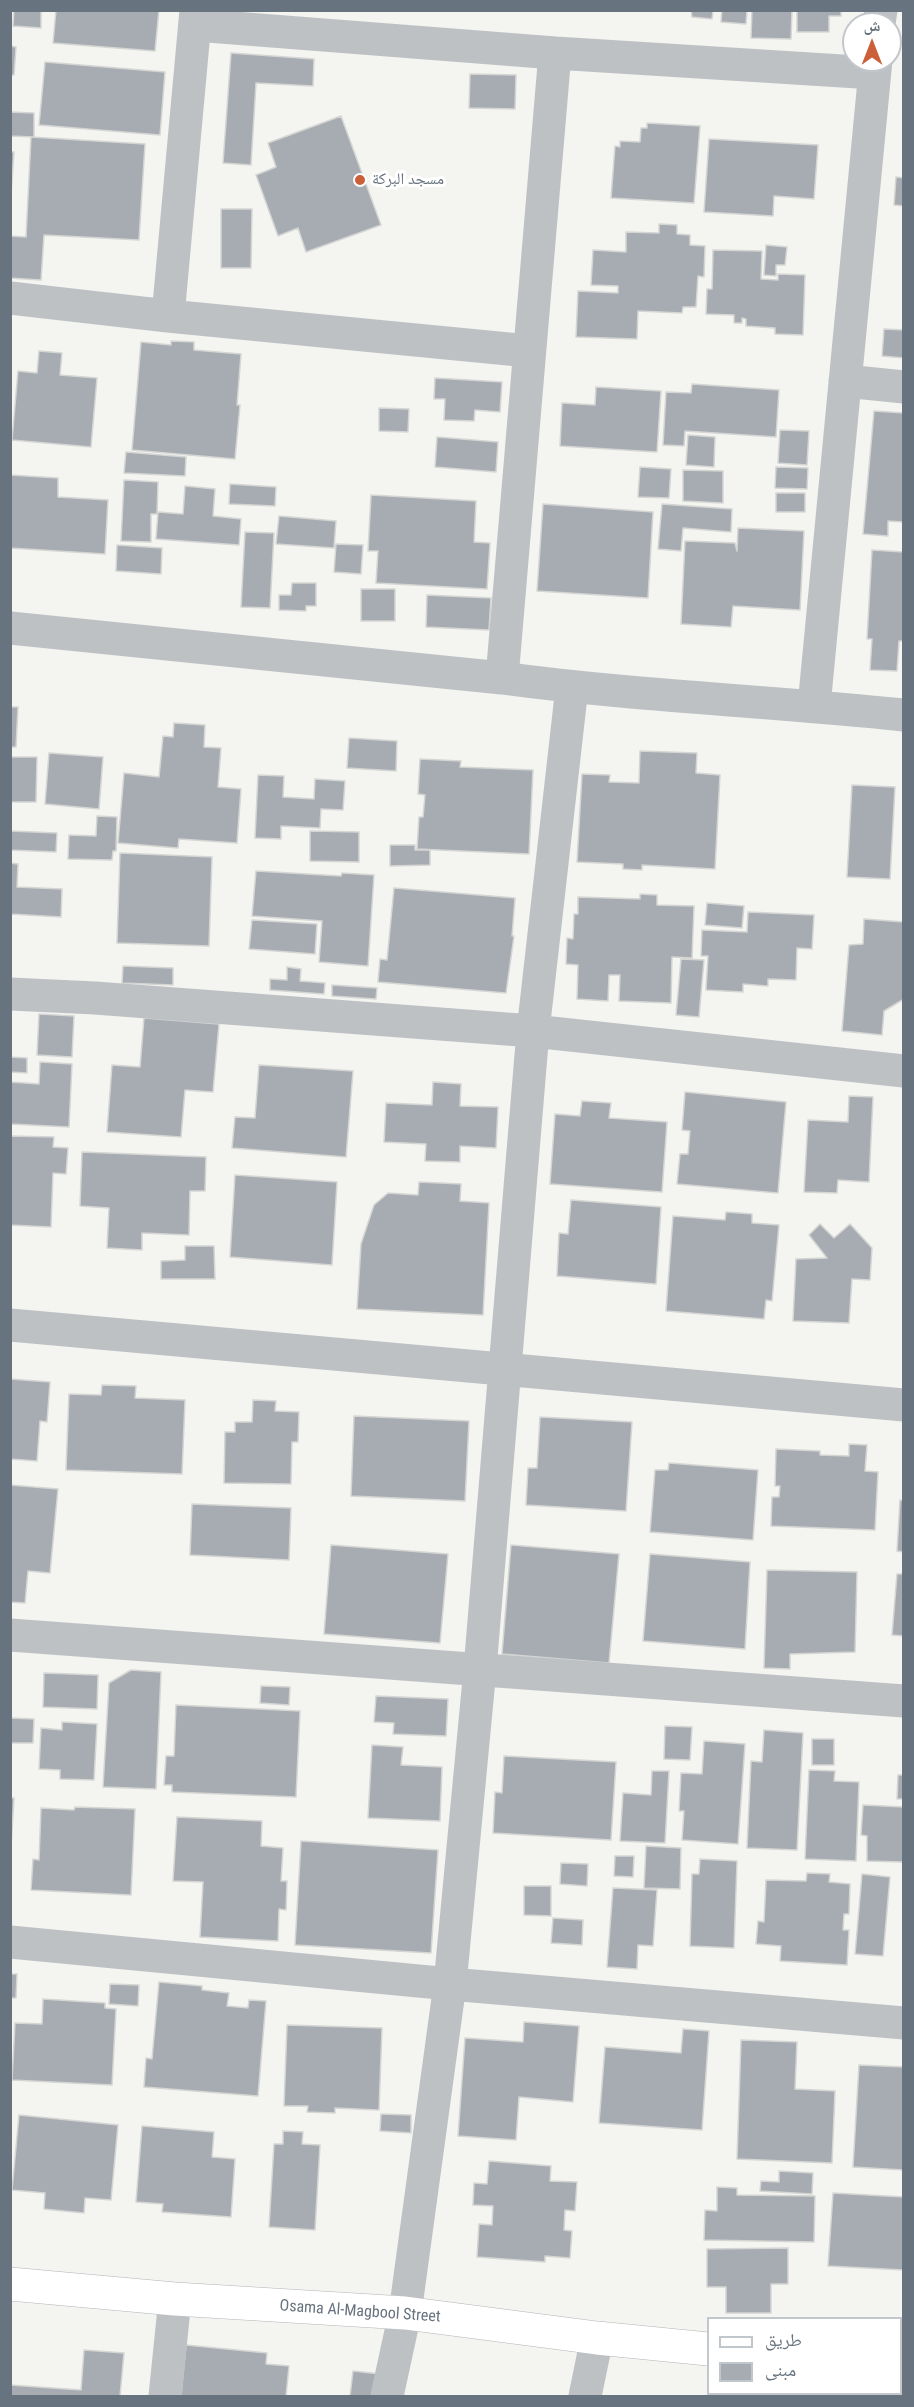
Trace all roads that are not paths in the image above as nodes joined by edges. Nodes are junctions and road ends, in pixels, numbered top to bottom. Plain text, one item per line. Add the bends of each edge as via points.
1 (195, 18) edge
2 (555, 53) junction
3 (842, 66) edge
4 (875, 72) edge
5 (10, 298) edge
6 (168, 316) junction
7 (529, 351) junction
8 (845, 381) junction
9 (903, 387) edge
10 (10, 628) edge
11 (502, 678) junction
12 (572, 687) junction
13 (814, 706) junction
14 (903, 715) edge
15 (10, 994) edge
16 (533, 1031) junction
17 (903, 1071) edge
18 (10, 1325) edge
19 (504, 1369) junction
20 (903, 1405) edge
21 (10, 1635) edge
22 (480, 1668) junction
23 (903, 1701) edge
24 (10, 1942) edge
25 (450, 1984) junction
26 (903, 2023) edge
27 (10, 2284) edge
28 (175, 2299) junction
29 (405, 2313) junction
30 (597, 2338) junction
31 (707, 2349) edge
32 (165, 2397) edge
33 (387, 2397) edge
34 (585, 2397) edge

1 - 2 street
1 - 6 street
2 - 3 street
2 - 7 street
4 - 8 street
5 - 6 street
6 - 7 street
7 - 11 street
8 - 9 street
8 - 13 street
10 - 11 street
11 - 12 street
12 - 13 street
12 - 16 street
13 - 14 street
15 - 16 street
16 - 17 street
16 - 19 street
18 - 19 street
19 - 20 street
19 - 22 street
21 - 22 street
22 - 23 street
22 - 25 street
24 - 25 street
25 - 26 street
25 - 29 street
27 - 28 street, Osama Al-Magbool Street
28 - 29 street, Osama Al-Magbool Street
28 - 32 street
29 - 30 street, Osama Al-Magbool Street
29 - 33 street
30 - 31 street, Osama Al-Magbool Street
30 - 34 street

